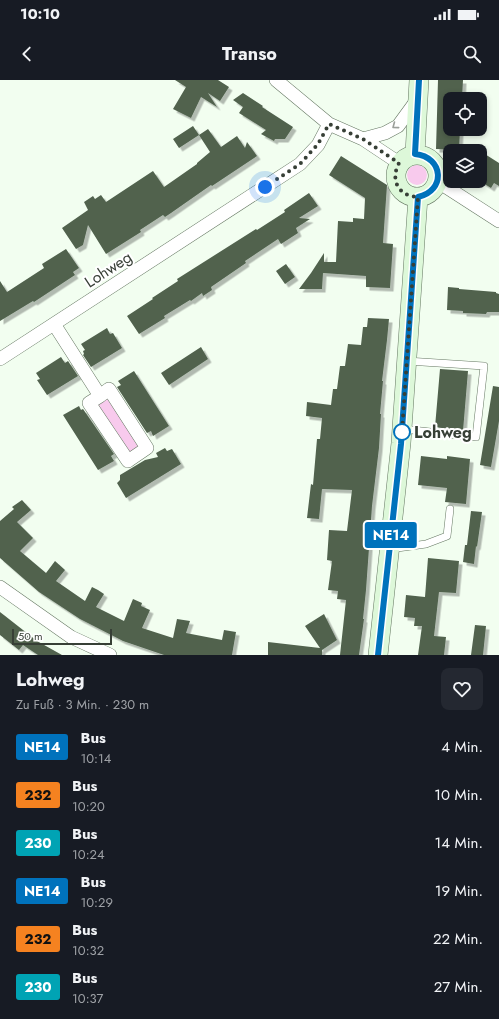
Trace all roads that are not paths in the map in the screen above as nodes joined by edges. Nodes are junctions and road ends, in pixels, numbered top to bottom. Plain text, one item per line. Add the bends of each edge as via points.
1 (276, 80) edge
2 (418, 80) edge
3 (418, 99) junction
4 (329, 124) junction
5 (363, 139) junction
6 (407, 158) junction
7 (437, 181) junction
8 (418, 197) junction
9 (499, 221) edge
10 (54, 324) junction
11 (0, 359) edge
12 (406, 361) junction
13 (100, 396) junction
14 (402, 428) junction
15 (450, 509) dead end
16 (390, 549) junction
17 (0, 588) edge
18 (110, 655) edge
19 (378, 655) edge

1 - 4 street
2 - 3 main road
3 -> 5 street via 398,126 385,133
3 - 6 main road
4 - 5 street
4 - 10 street, Lohweg via 318,144 300,164
5 - 6 street
6 - 7 main road via 422,155 428,158 436,168
6 - 8 main road via 396,168 396,180 401,191
7 - 8 main road via 432,190
7 - 9 street
8 - 12 main road
10 - 11 street, Lohweg
10 - 13 street
12 - 14 main road
12 - 14 lane via 484,366 476,437
13 - 13 street via 89,403 128,461 147,448 109,389
14 - 16 main road
15 - 16 lane via 447,536 426,544
16 - 19 main road
17 - 18 street via 71,637

